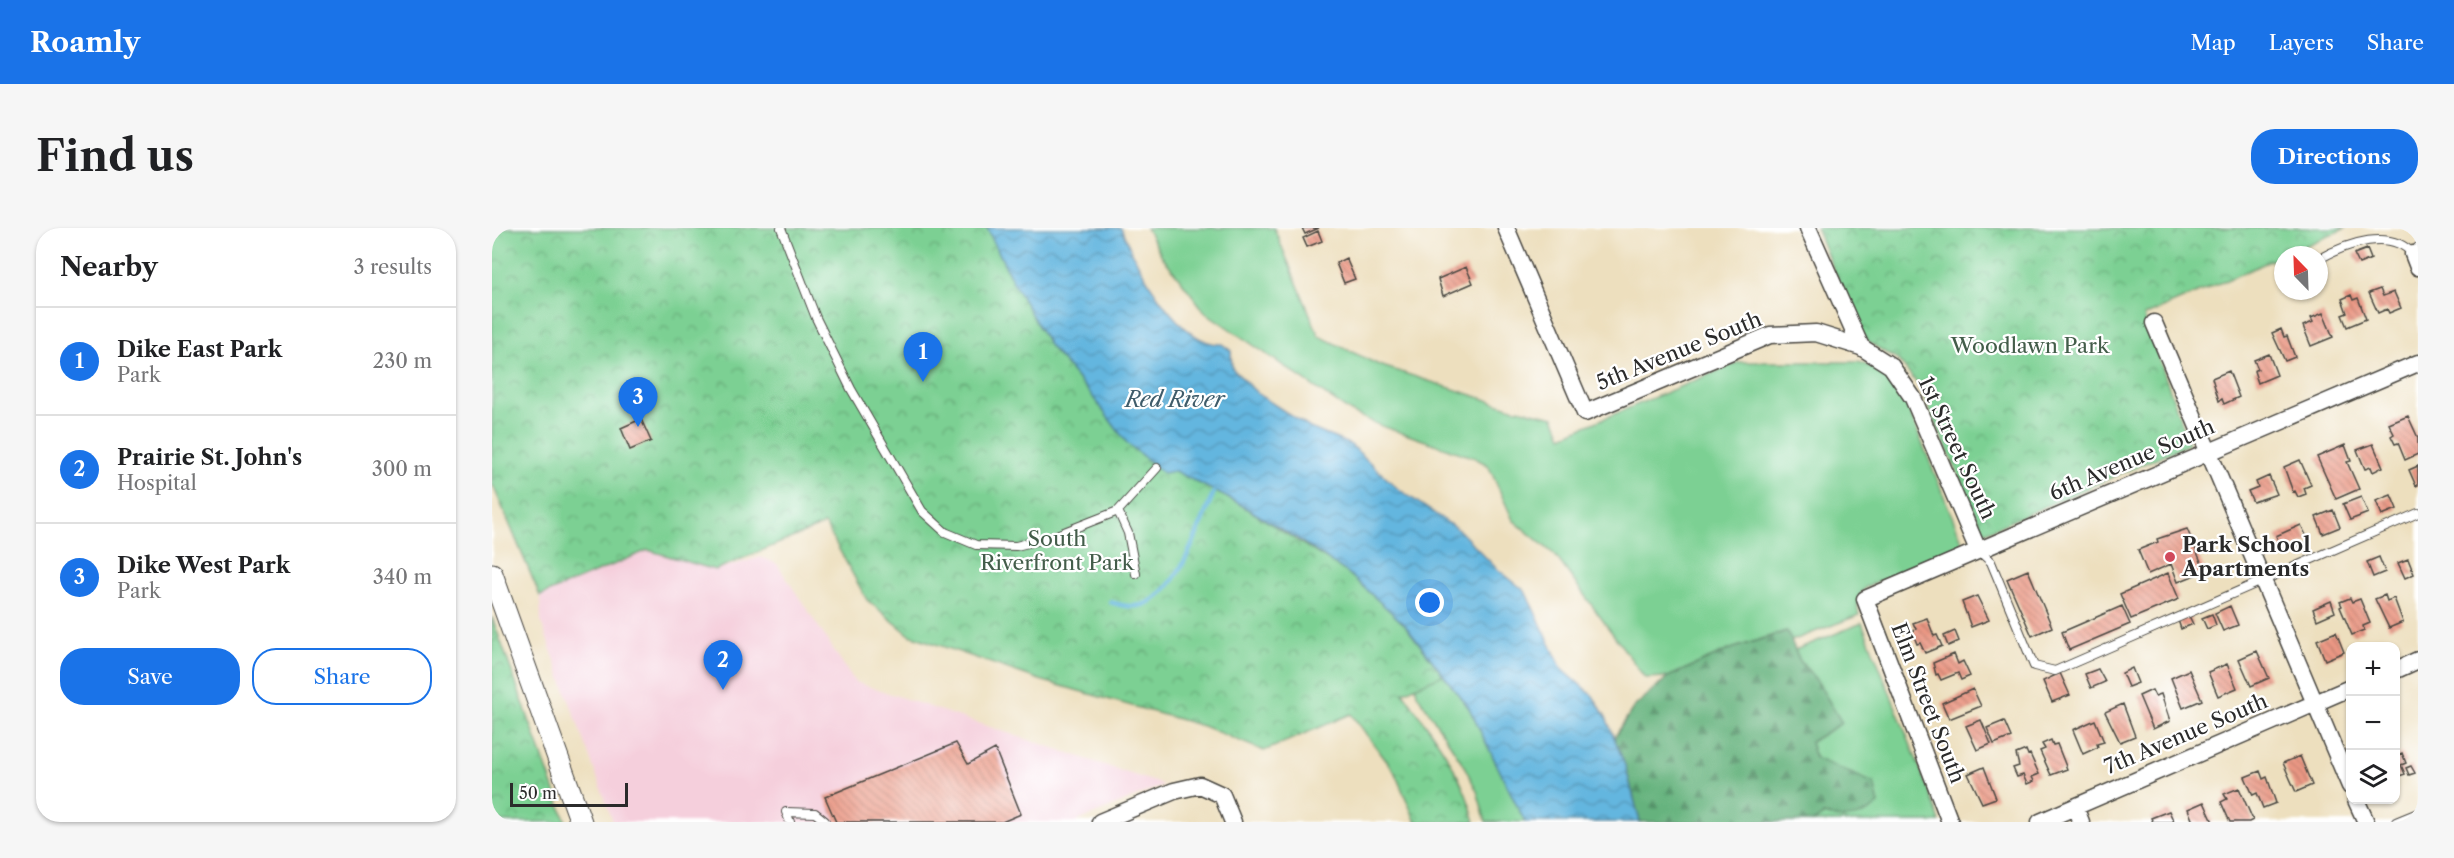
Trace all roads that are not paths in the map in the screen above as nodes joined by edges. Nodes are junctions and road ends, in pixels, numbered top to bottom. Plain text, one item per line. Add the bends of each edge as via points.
1 (781, 228) edge
2 (1506, 228) edge
3 (1808, 228) edge
4 (2328, 255) edge
5 (2416, 256) edge
6 (2154, 323) dead end
7 (1861, 347) junction
8 (2418, 363) edge
9 (2208, 452) junction
10 (1157, 468) dead end
11 (1118, 511) junction
12 (2418, 513) edge
13 (1978, 550) junction
14 (492, 574) edge
15 (1136, 574) dead end
16 (2262, 579) junction
17 (1865, 599) joint
18 (2418, 660) edge
19 (2400, 668) edge
20 (2346, 690) edge
21 (2316, 703) junction
22 (2346, 776) edge
23 (2358, 804) edge
24 (2418, 813) edge
25 (2078, 814) edge
26 (825, 821) edge
27 (581, 822) edge
28 (790, 822) edge
29 (1100, 822) edge
30 (1233, 822) edge
31 (1950, 822) edge
32 (2040, 822) edge
33 (2366, 822) edge
34 (2396, 822) edge

1 - 11 lane via 816,318 851,389 922,511 945,532 976,545 1016,546 1049,538
2 - 7 street, 5th Avenue South via 1585,413 1770,335 1815,333
3 - 7 street
4 - 5 lane via 2381,235 2396,237
6 - 9 street
7 - 13 street, 1st Street South via 1892,366 1913,398
8 - 9 street, 6th Avenue South
9 - 13 street, 6th Avenue South
9 - 16 street
10 - 11 lane
11 - 15 lane via 1128,533
12 - 16 lane
13 - 16 lane via 1991,562 2034,666 2055,671
13 - 17 street, 6th Avenue South
14 - 27 street
16 - 21 street
17 - 31 street, Elm Street South
18 - 19 street
20 - 21 street, 7th Avenue South
21 - 22 street
21 - 25 street, 7th Avenue South
23 - 33 street
24 - 34 lane
25 - 32 street, 7th Avenue South
26 - 28 lane via 815,813 786,812
29 - 30 street via 1174,791 1200,785 1222,795

